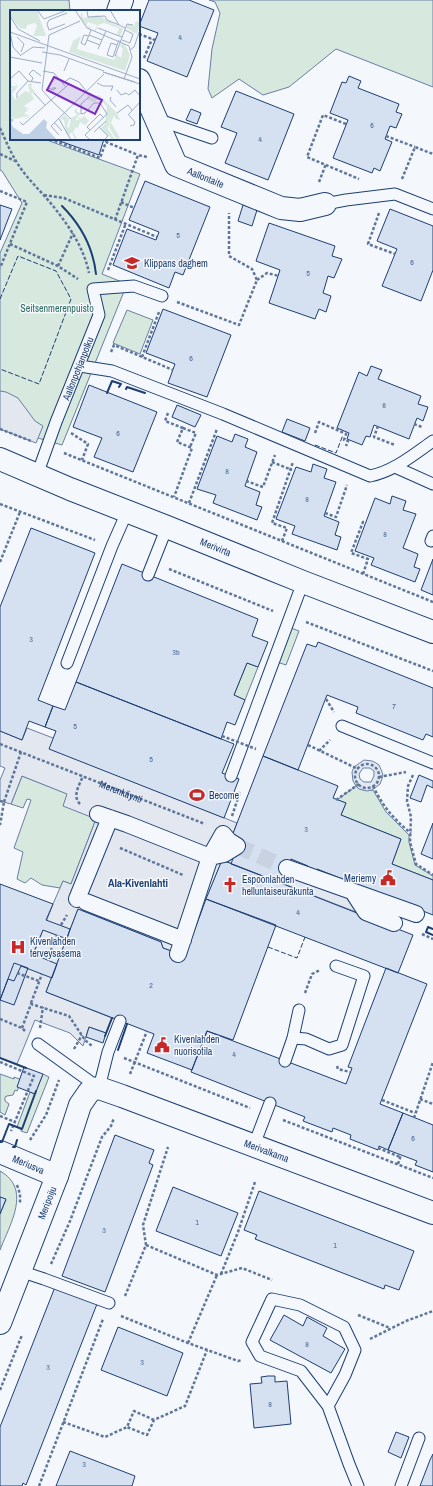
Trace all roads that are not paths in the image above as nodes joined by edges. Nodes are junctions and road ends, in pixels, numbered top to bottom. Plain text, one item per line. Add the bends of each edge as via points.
1 (122, 0) edge
2 (118, 10) edge
3 (140, 82) edge
4 (156, 119) junction
5 (212, 138) dead end
6 (325, 204) joint
7 (433, 209) edge
8 (162, 296) dead end
9 (80, 366) junction
10 (433, 441) edge
11 (0, 459) edge
12 (395, 467) junction
13 (37, 475) junction
14 (433, 484) edge
15 (127, 512) junction
16 (167, 527) junction
17 (148, 575) dead end
18 (302, 582) junction
19 (433, 632) edge
20 (67, 662) dead end
21 (342, 726) dead end
22 (430, 762) edge
23 (231, 776) dead end
24 (210, 857) junction
25 (287, 868) tunnel mouth
26 (353, 892) junction
27 (416, 914) dead end
28 (394, 923) dead end
29 (336, 966) road end
30 (299, 1010) road end
31 (120, 1021) dead end
32 (293, 1038) junction
33 (38, 1044) road end
34 (285, 1061) dead end
35 (99, 1088) junction
36 (270, 1103) dead end
37 (254, 1145) junction
38 (0, 1152) edge
39 (57, 1176) junction
40 (433, 1213) edge
41 (20, 1272) junction
42 (108, 1307) road end
43 (0, 1323) edge
44 (328, 1406) junction
45 (419, 1438) dead end
46 (358, 1486) edge
47 (400, 1486) edge

1 - 2 street
3 - 4 street, Aallontaite
4 - 5 lane
4 - 6 street, Aallontaite via 176,165 281,208 300,210
6 - 7 lane via 386,195
8 - 9 lane, Aallonpohjanpolku via 134,286 93,289 99,315
9 - 12 lane via 112,371 223,414 370,476
9 - 13 lane, Aallonpohjanpolku
10 - 12 lane
11 - 13 street, Merivirta
12 - 14 lane
13 - 15 street, Merivirta
15 - 16 street, Merivirta
15 - 20 lane
16 - 17 lane
16 - 18 street, Merivirta
18 - 19 street, Merivirta
18 - 23 lane
21 - 22 lane
24 - 24 street via 224,854 237,846 223,834
24 - 24 street via 181,947 81,900 101,840 104,816
25 - 26 street
26 - 27 street
26 - 28 street via 366,912
29 - 32 lane via 364,976 342,1045 329,1049 306,1039
30 - 32 lane
31 - 35 lane via 108,1052
32 - 34 lane
33 - 35 lane
35 - 37 street, Merivalkama
35 - 39 street, Meripoiju via 89,1092 80,1105
36 - 37 lane
37 - 40 street, Merivalkama
38 - 39 street, Meriusva
39 - 41 street, Meripoiju
41 - 42 lane via 44,1279
41 - 43 street, Meripoiju
44 - 44 lane via 355,1350 344,1327 300,1305 272,1299 252,1342 260,1356 301,1371
44 - 46 lane
45 - 47 lane

